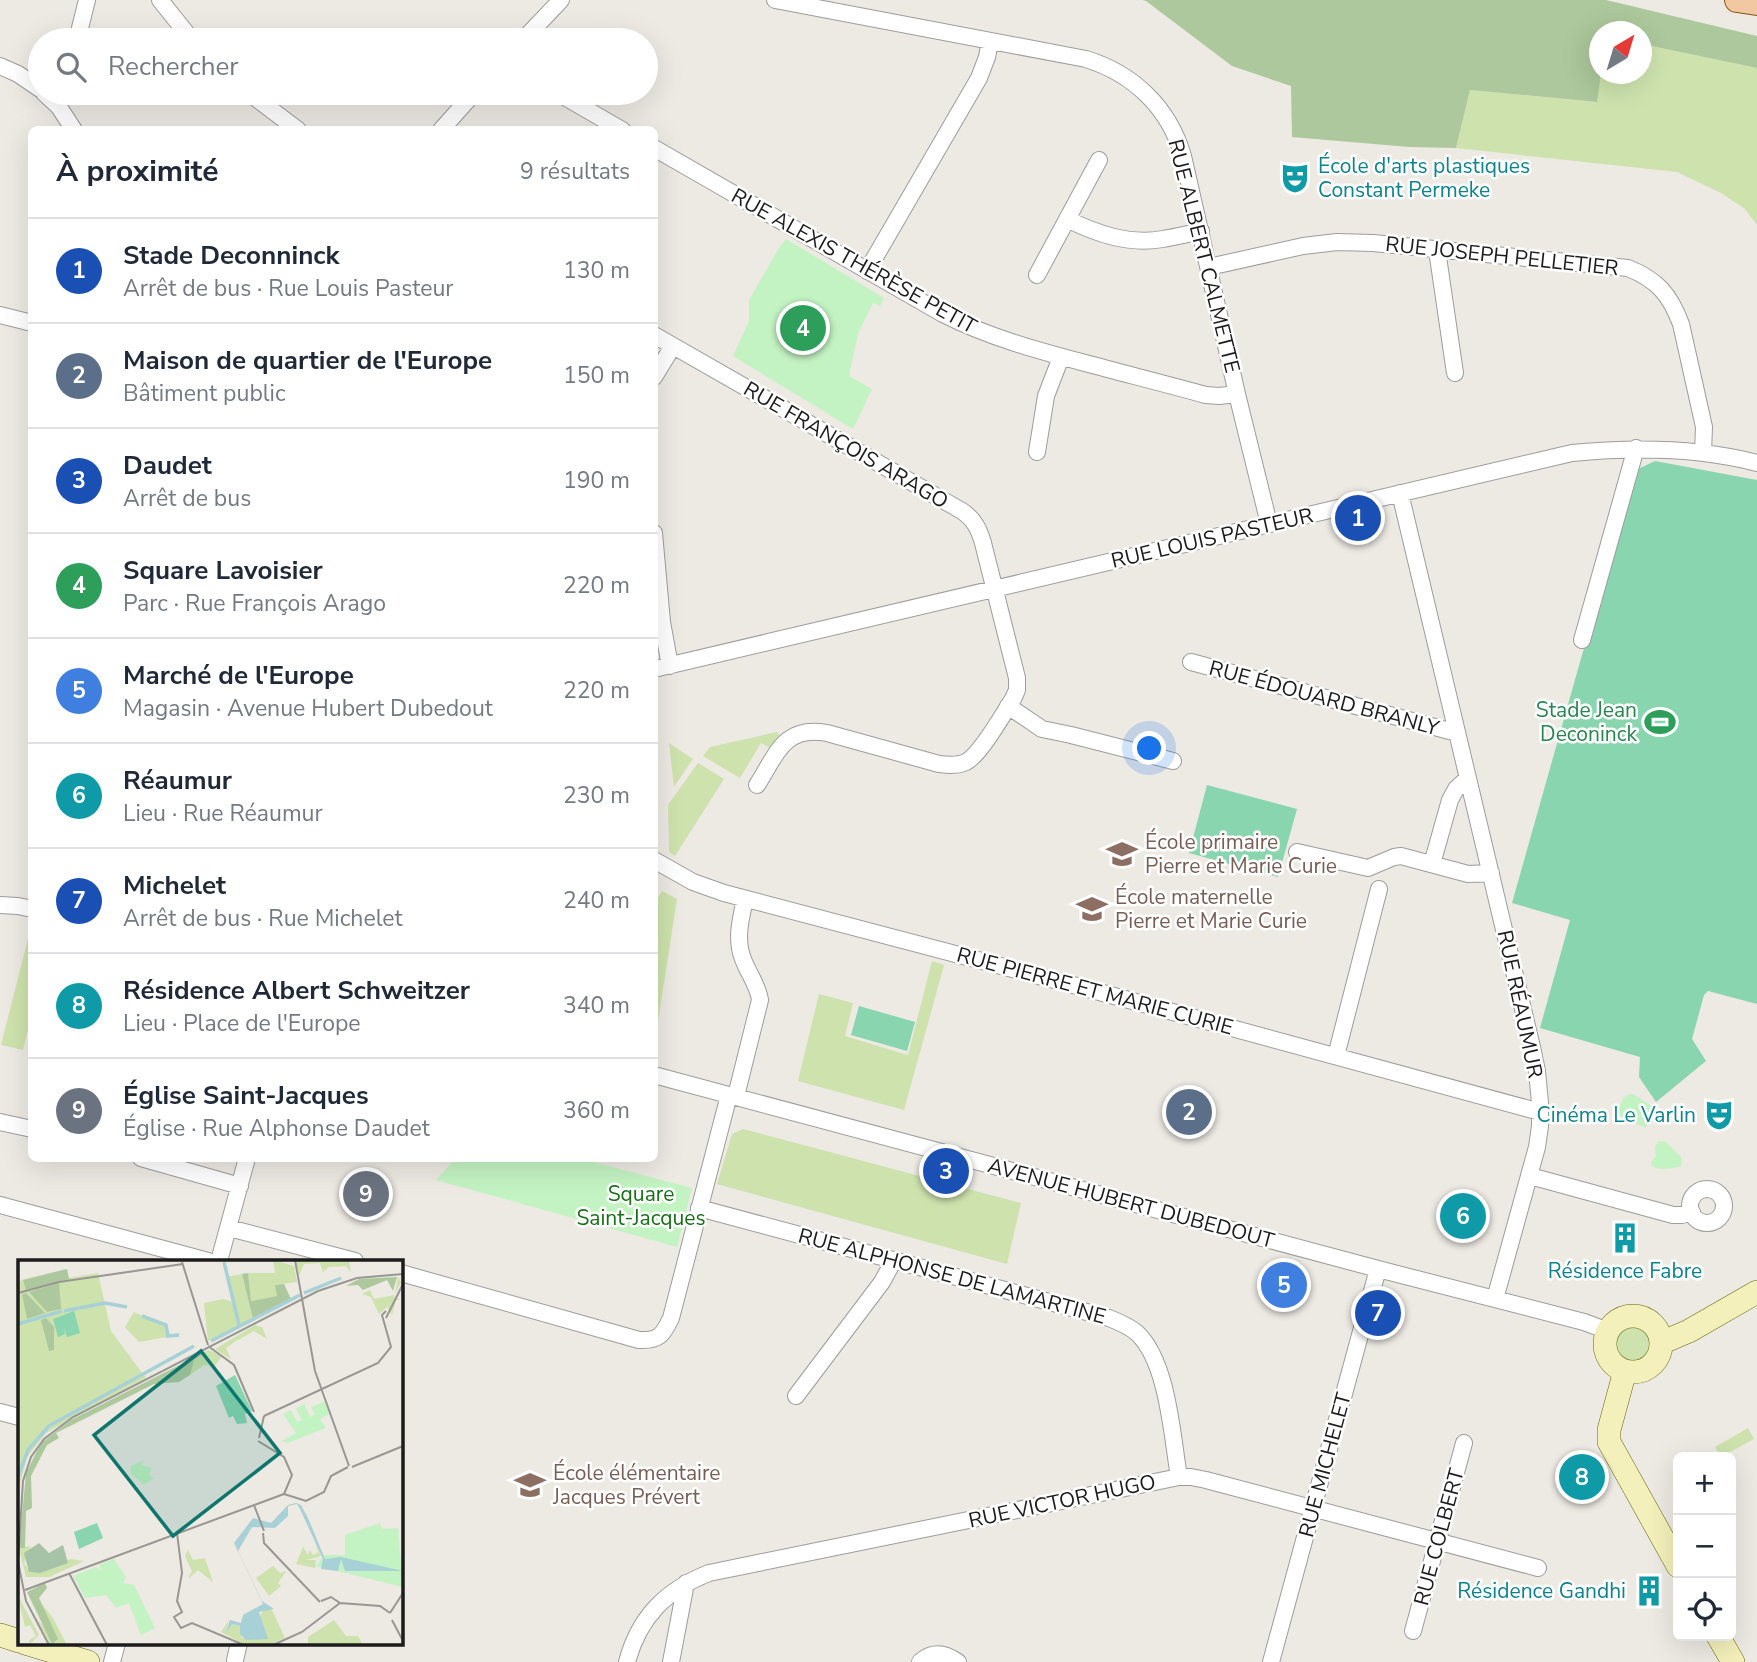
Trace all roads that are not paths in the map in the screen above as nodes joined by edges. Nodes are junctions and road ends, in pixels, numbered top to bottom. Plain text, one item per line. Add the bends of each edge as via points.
1 (87, 0) edge
2 (160, 0) edge
3 (561, 0) edge
4 (775, 0) edge
5 (1737, 0) edge
6 (1757, 3) edge
7 (79, 28) edge
8 (182, 28) edge
9 (534, 28) edge
10 (990, 41) junction
11 (0, 66) edge
12 (28, 81) edge
13 (58, 105) edge
14 (265, 105) edge
15 (463, 105) edge
16 (579, 105) edge
17 (71, 126) edge
18 (293, 126) edge
19 (445, 126) edge
20 (615, 126) edge
21 (658, 150) edge
22 (1099, 160) dead end
23 (1067, 219) junction
24 (1201, 231) junction
25 (1437, 250) junction
26 (1209, 267) junction
27 (867, 271) junction
28 (1037, 275) dead end
29 (0, 315) edge
30 (28, 322) edge
31 (658, 337) edge
32 (673, 346) junction
33 (1061, 356) junction
34 (658, 370) edge
35 (1455, 373) dead end
36 (1237, 394) junction
37 (1636, 449) junction
38 (1037, 452) dead end
39 (1703, 453) junction
40 (1757, 463) edge
41 (1400, 494) junction
42 (1269, 524) junction
43 (658, 578) edge
44 (995, 589) junction
45 (1582, 640) dead end
46 (1191, 662) dead end
47 (662, 668) edge
48 (1008, 706) junction
49 (1457, 733) junction
50 (1173, 761) dead end
51 (1468, 778) junction
52 (757, 785) dead end
53 (1297, 852) dead end
54 (658, 862) edge
55 (1432, 864) junction
56 (1491, 873) junction
57 (1379, 889) dead end
58 (745, 899) junction
59 (0, 905) edge
60 (28, 908) edge
61 (1336, 1056) junction
62 (658, 1076) edge
63 (732, 1095) junction
64 (1540, 1112) junction
65 (0, 1122) edge
66 (28, 1128) edge
67 (155, 1162) edge
68 (246, 1162) edge
69 (1530, 1176) junction
70 (240, 1186) junction
71 (0, 1205) edge
72 (699, 1208) junction
73 (1692, 1212) dead end
74 (229, 1228) junction
75 (204, 1260) edge
76 (219, 1260) edge
77 (351, 1260) edge
78 (894, 1260) junction
79 (1378, 1269) junction
80 (402, 1273) edge
81 (1757, 1292) edge
82 (1495, 1299) junction
83 (1608, 1331) junction
84 (1661, 1343) junction
85 (1625, 1371) junction
86 (796, 1396) dead end
87 (0, 1412) edge
88 (18, 1417) edge
89 (1464, 1443) dead end
90 (1179, 1477) junction
91 (1314, 1507) junction
92 (1437, 1541) junction
93 (1673, 1557) edge
94 (1538, 1568) dead end
95 (686, 1583) junction
96 (1413, 1630) dead end
97 (0, 1635) edge
98 (18, 1641) edge
99 (1721, 1641) edge
100 (28, 1644) edge
101 (117, 1644) edge
102 (74, 1660) edge
103 (112, 1662) edge
104 (626, 1662) edge
105 (671, 1662) edge
106 (920, 1662) edge
107 (958, 1662) edge
108 (1271, 1662) edge
109 (1733, 1662) edge

1 - 7 street
2 - 8 street
3 - 9 street
4 - 10 street, RUE ALBERT CALMETTE
5 - 6 main road
10 - 24 street, RUE ALBERT CALMETTE via 1097,62 1144,91 1177,137
10 - 27 street via 979,78
11 - 12 street
13 - 17 street
14 - 18 street
15 - 19 street
16 - 20 street
21 - 27 street, RUE ALEXIS THÉRÈSE PETIT
22 - 23 street
23 - 24 street via 1107,236 1146,240
23 - 28 street
24 - 26 street, RUE ALBERT CALMETTE
25 - 26 street, RUE JOSEPH PELLETIER via 1337,242
25 - 35 street
25 - 39 street, RUE JOSEPH PELLETIER via 1621,266 1655,282 1670,299 1681,324 1704,428
26 - 36 street, RUE ALBERT CALMETTE
27 - 33 street, RUE ALEXIS THÉRÈSE PETIT via 965,325
29 - 30 street
31 - 32 street, RUE FRANÇOIS ARAGO
32 - 34 street
32 - 44 street, RUE FRANÇOIS ARAGO via 965,513 981,534
33 - 36 street, RUE ALEXIS THÉRÈSE PETIT via 1206,395
33 - 38 street via 1046,396
36 - 42 street, RUE ALBERT CALMETTE
37 - 39 street, RUE LOUIS PASTEUR
37 - 41 street, RUE LOUIS PASTEUR via 1572,453
37 - 45 street
39 - 40 street, RUE LOUIS PASTEUR
41 - 42 street, RUE LOUIS PASTEUR
41 - 49 street, RUE RÉAUMUR
42 - 44 street, RUE LOUIS PASTEUR
43 - 47 street
44 - 47 street, RUE LOUIS PASTEUR
44 - 48 street, RUE FRANÇOIS ARAGO via 1017,678
46 - 49 street, RUE ÉDOUARD BRANLY
48 - 50 street via 1042,729
48 - 52 street via 977,752 964,763 939,764 808,731 786,740
49 - 51 street, RUE RÉAUMUR
51 - 55 street via 1453,793
51 - 56 street, RUE RÉAUMUR
53 - 55 street via 1368,869 1401,856
54 - 58 street, RUE PIERRE ET MARIE CURIE via 693,882
55 - 56 street via 1468,874
56 - 64 street, RUE RÉAUMUR via 1537,1071
57 - 61 street
58 - 61 street, RUE PIERRE ET MARIE CURIE
58 - 63 street via 740,949 760,1000
59 - 60 street
61 - 64 street, RUE PIERRE ET MARIE CURIE
62 - 63 street, AVENUE HUBERT DUBEDOUT
63 - 72 street
63 - 79 street, AVENUE HUBERT DUBEDOUT
64 - 69 street, RUE RÉAUMUR
65 - 66 street
67 - 70 street
68 - 70 street
69 - 73 street via 1673,1215
69 - 82 street, RUE RÉAUMUR
70 - 74 street
71 - 75 street
72 - 78 street, RUE ALPHONSE DE LAMARTINE
72 - 80 street via 671,1318 661,1335 651,1340
74 - 76 street
74 - 77 street
78 - 86 street via 883,1282
78 - 90 street, RUE ALPHONSE DE LAMARTINE via 1108,1318 1137,1333 1162,1378
79 - 82 street, AVENUE HUBERT DUBEDOUT
79 - 91 street, RUE MICHELET
81 - 84 street
82 - 83 street, AVENUE HUBERT DUBEDOUT
83 - 84 street via 1619,1320 1638,1316 1654,1326
83 - 85 street via 1608,1358
84 - 85 street via 1651,1365
85 - 93 street via 1609,1442
87 - 88 street
89 - 92 street, RUE COLBERT
90 - 91 street, RUE VICTOR HUGO via 1206,1479
90 - 95 street, RUE VICTOR HUGO via 718,1571
91 - 92 street, RUE VICTOR HUGO
91 - 108 street, RUE MICHELET
92 - 94 street, RUE VICTOR HUGO
92 - 96 street, RUE COLBERT
95 - 104 street, RUE VICTOR HUGO via 645,1620
95 - 105 street
97 - 98 street
99 - 109 street
100 - 102 street
101 - 103 street
106 - 107 street via 936,1654

